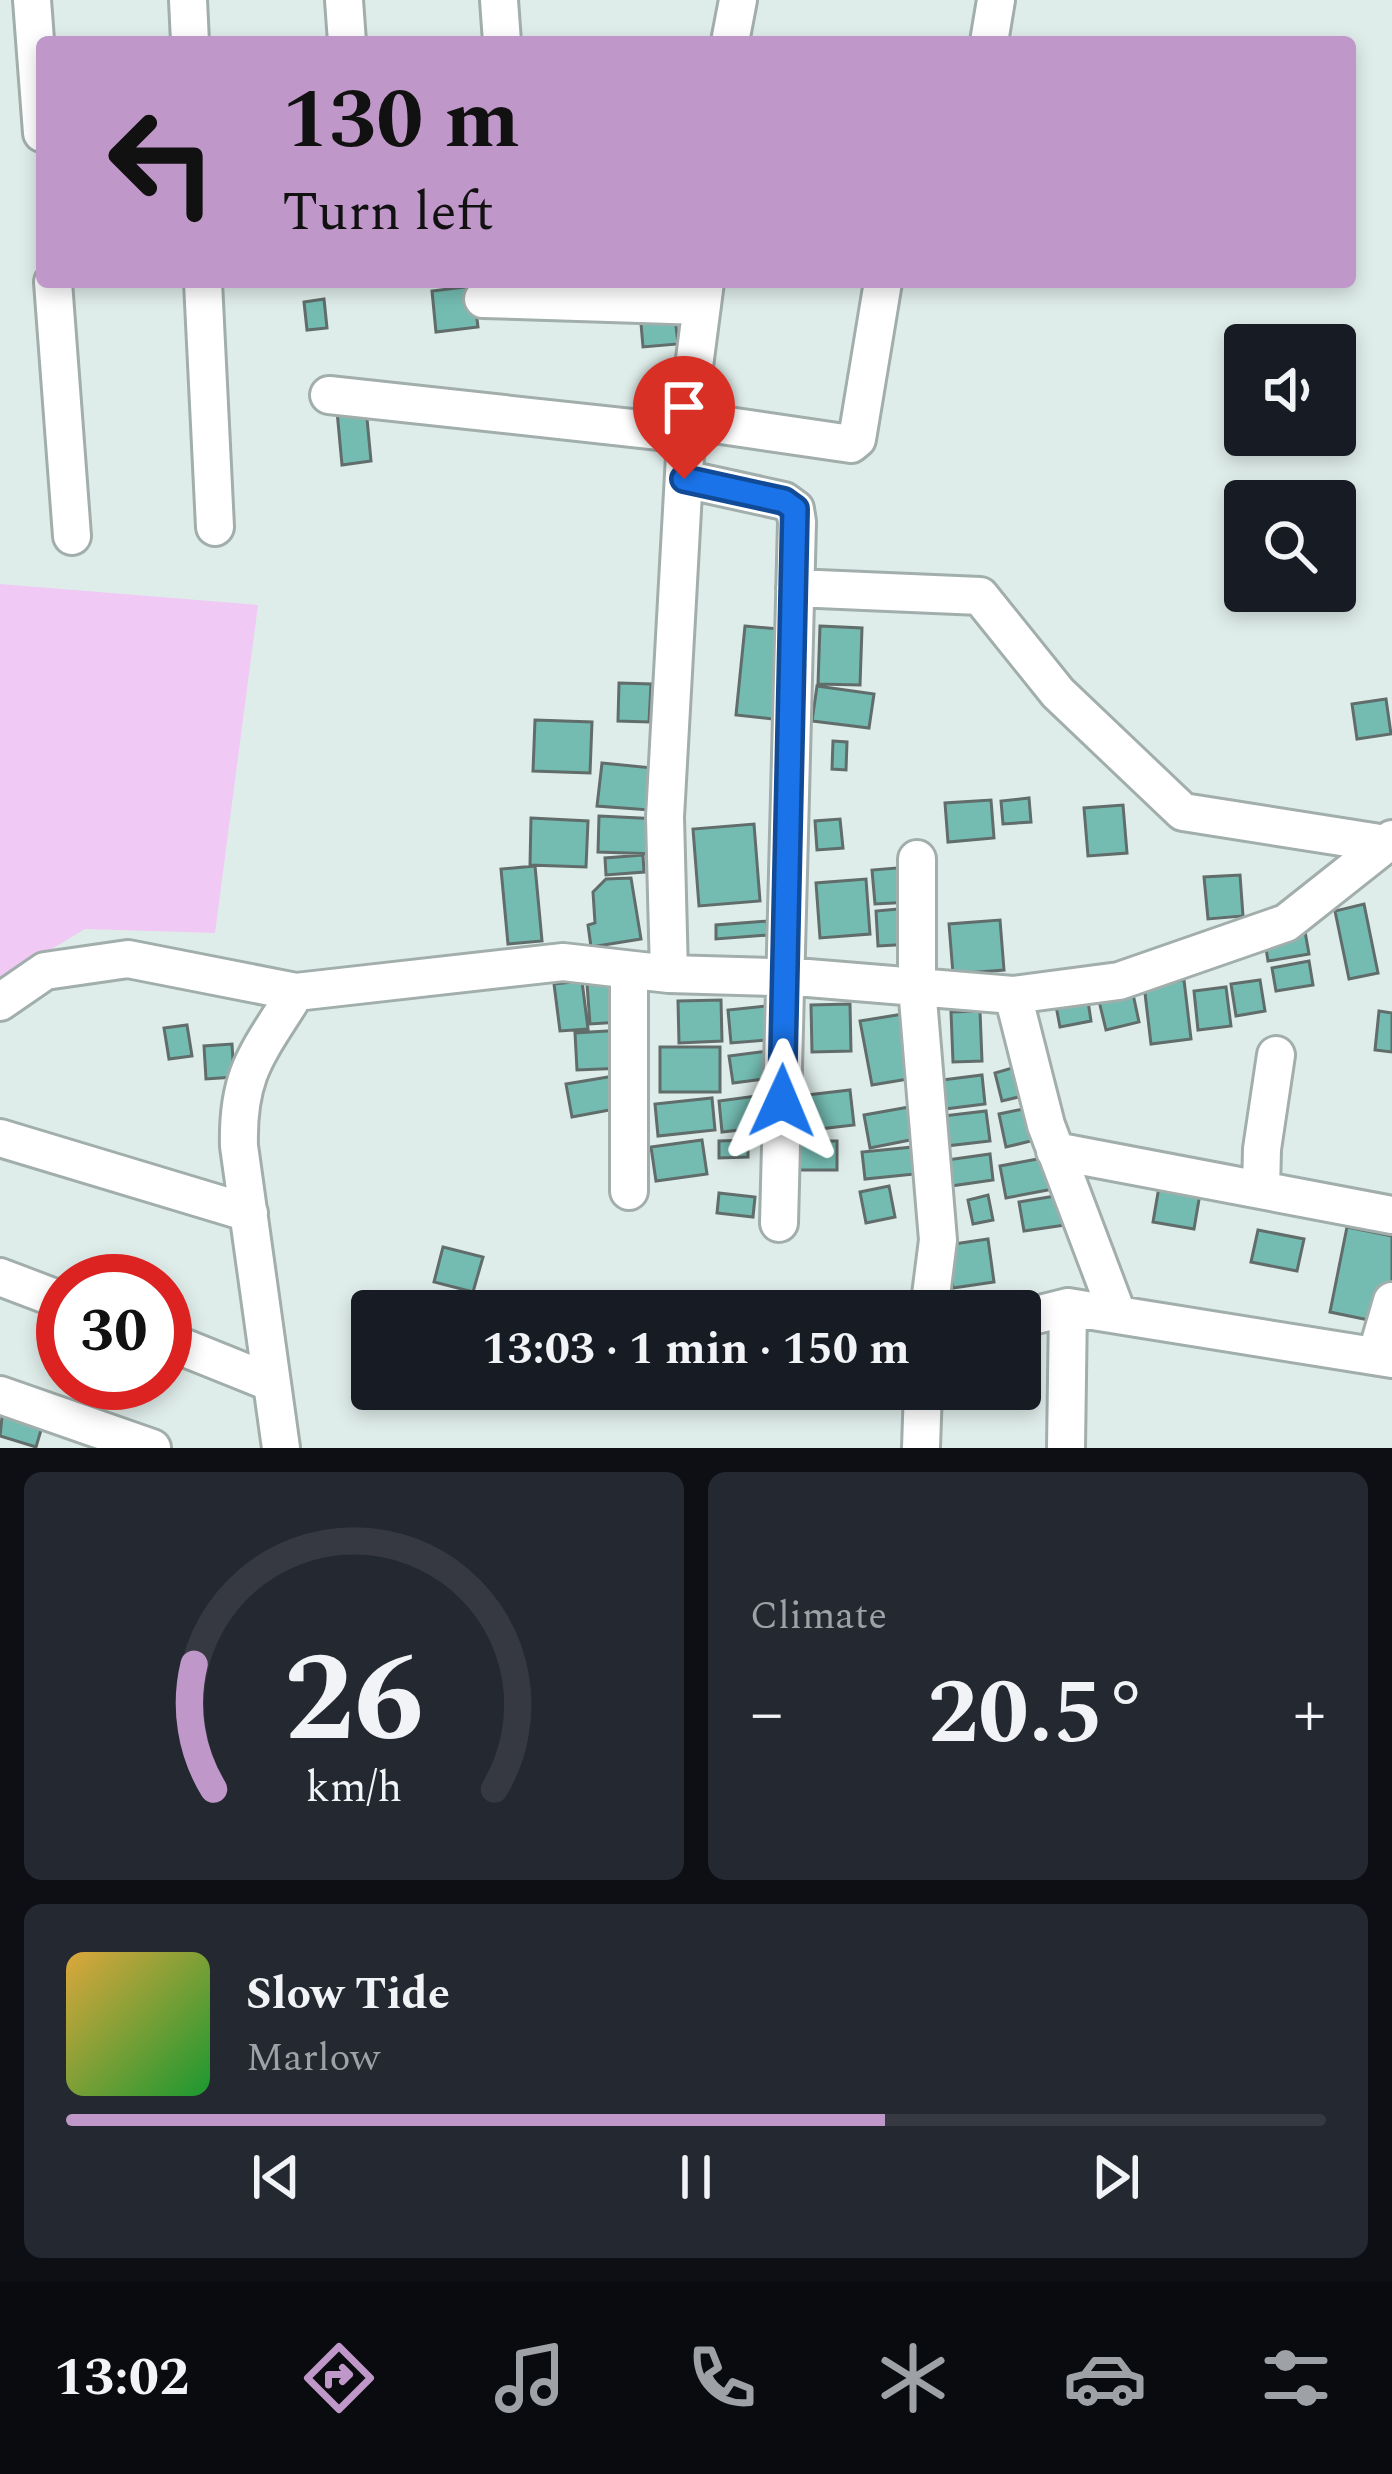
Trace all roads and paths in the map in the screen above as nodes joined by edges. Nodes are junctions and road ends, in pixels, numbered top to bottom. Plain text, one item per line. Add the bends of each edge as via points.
1 (32, 0) edge
2 (188, 0) edge
3 (344, 0) edge
4 (500, 0) edge
5 (738, 0) edge
6 (996, 0) edge
7 (190, 36) edge
8 (347, 36) edge
9 (502, 36) edge
10 (731, 36) edge
11 (990, 36) edge
12 (36, 54) edge
13 (53, 288) edge
14 (202, 288) edge
15 (882, 288) edge
16 (704, 294) edge
17 (483, 299) dead end
18 (329, 395) dead end
19 (687, 427) junction
20 (684, 479) junction
21 (215, 527) dead end
22 (72, 536) dead end
23 (795, 588) junction
24 (1389, 842) edge
25 (917, 859) dead end
26 (629, 970) junction
27 (669, 974) junction
28 (784, 978) junction
29 (917, 987) junction
30 (296, 992) junction
31 (1013, 994) junction
32 (0, 1002) edge
33 (1276, 1055) dead end
34 (0, 1138) edge
35 (1055, 1151) junction
36 (1261, 1190) junction
37 (629, 1191) dead end
38 (249, 1213) junction
39 (1392, 1215) edge
40 (779, 1223) dead end
41 (0, 1277) edge
42 (932, 1290) edge
43 (36, 1291) edge
44 (1392, 1301) edge
45 (1068, 1307) junction
46 (1117, 1313) junction
47 (1041, 1314) edge
48 (192, 1351) edge
49 (1384, 1358) edge
50 (272, 1383) junction
51 (0, 1395) edge
52 (922, 1410) edge
53 (152, 1448) edge
54 (281, 1448) edge
55 (921, 1448) edge
56 (1066, 1448) edge

1 - 12 street
2 - 7 street
3 - 8 street
4 - 9 street
5 - 10 street
6 - 11 street
13 - 22 street
14 - 21 street
15 - 19 street via 851,444
16 - 17 street
16 - 19 street
18 - 19 street
19 - 20 street
20 - 23 street via 795,509
20 - 27 street via 665,817
23 - 24 street via 980,596 1058,693 1183,812
23 - 28 street
24 - 31 street via 1286,922 1119,981
25 - 29 street
26 - 27 street
26 - 30 street via 563,962
26 - 37 street
27 - 28 street
28 - 29 street
28 - 40 street
29 - 31 street
29 - 42 street via 936,1189
30 - 32 street via 128,959 45,971
30 - 38 street via 248,1069 238,1106
31 - 35 street
33 - 36 street
34 - 38 street
35 - 36 street
35 - 46 street
36 - 39 street
38 - 50 street
41 - 43 street
44 - 49 street
45 - 46 street
45 - 47 street
45 - 56 street
46 - 49 street
48 - 50 street
50 - 54 street
51 - 53 street
52 - 55 street

